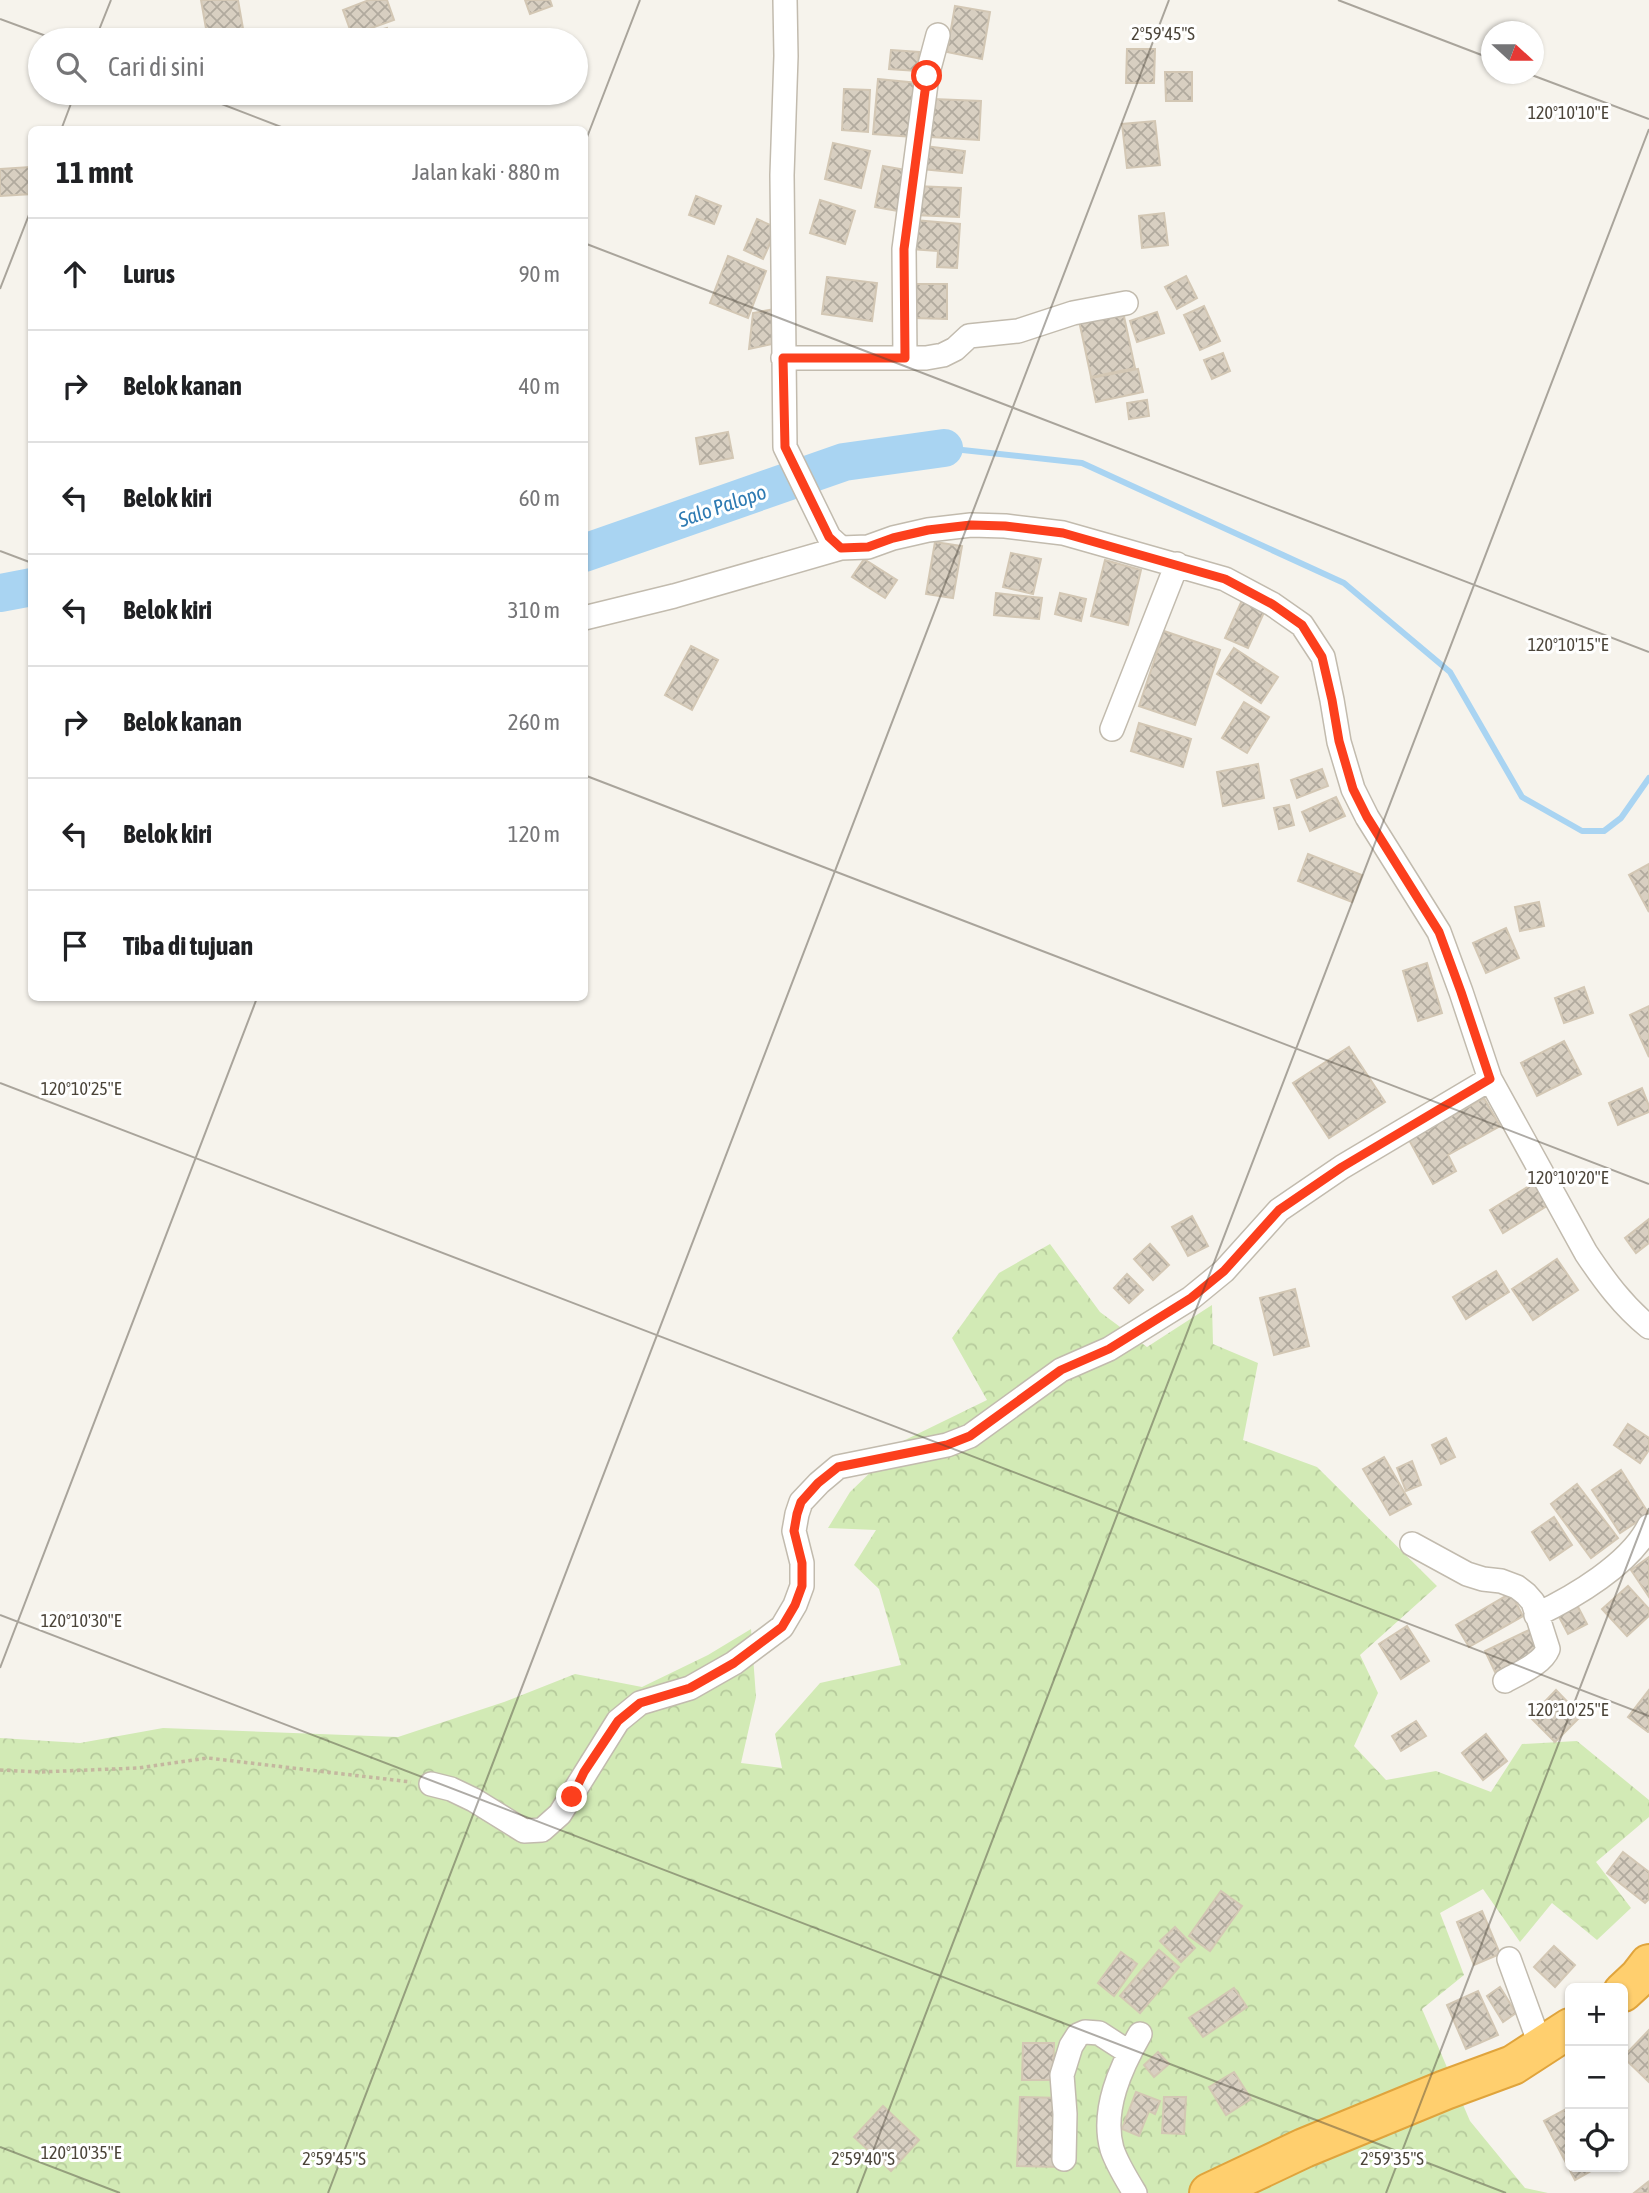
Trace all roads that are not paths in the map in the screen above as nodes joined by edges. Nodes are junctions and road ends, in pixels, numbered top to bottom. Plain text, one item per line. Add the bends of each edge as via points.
1 (785, 0) edge
2 (939, 35) dead end
3 (1126, 303) dead end
4 (783, 358) junction
5 (905, 358) junction
6 (835, 542) junction
7 (1177, 564) junction
8 (588, 617) edge
9 (1112, 729) dead end
10 (1490, 1079) junction
11 (1649, 1327) edge
12 (1649, 1526) edge
13 (1412, 1544) dead end
14 (1536, 1615) junction
15 (1505, 1681) dead end
16 (431, 1784) road end
17 (1509, 1959) dead end
18 (1649, 1965) edge
19 (1628, 1987) edge
20 (1555, 2038) edge
21 (1064, 2159) dead end
22 (1135, 2193) edge
23 (1209, 2193) edge

1 - 4 street
2 - 5 street via 927,76 904,249
3 - 5 street via 1073,313 1018,331 969,336 943,355
4 - 5 street
4 - 6 street via 785,447
6 - 7 street via 868,547 928,530 1005,526 1063,533
6 - 8 street via 674,596
7 - 9 street
7 - 10 street via 1225,579 1272,604 1302,625 1322,657 1353,789 1439,932
10 - 11 street via 1586,1253 1625,1305
10 - 16 street via 1331,1174 1279,1210 1224,1271 1191,1298 1109,1349 1061,1370 970,1436 947,1445 838,1467 801,1502 794,1531 802,1586 782,1627 734,1663 690,1688 640,1703 618,1721 560,1814 542,1830 524,1831 474,1800
12 - 14 street via 1629,1553 1591,1584
13 - 14 street via 1467,1574 1517,1587 1533,1602
14 - 15 street via 1548,1649 1538,1661
17 - 20 street
18 - 19 highway
20 - 23 highway via 1513,2065 1304,2148
21 - 22 street via 1062,2075 1071,2046 1085,2032 1135,2043 1114,2091 1109,2129 1113,2150

